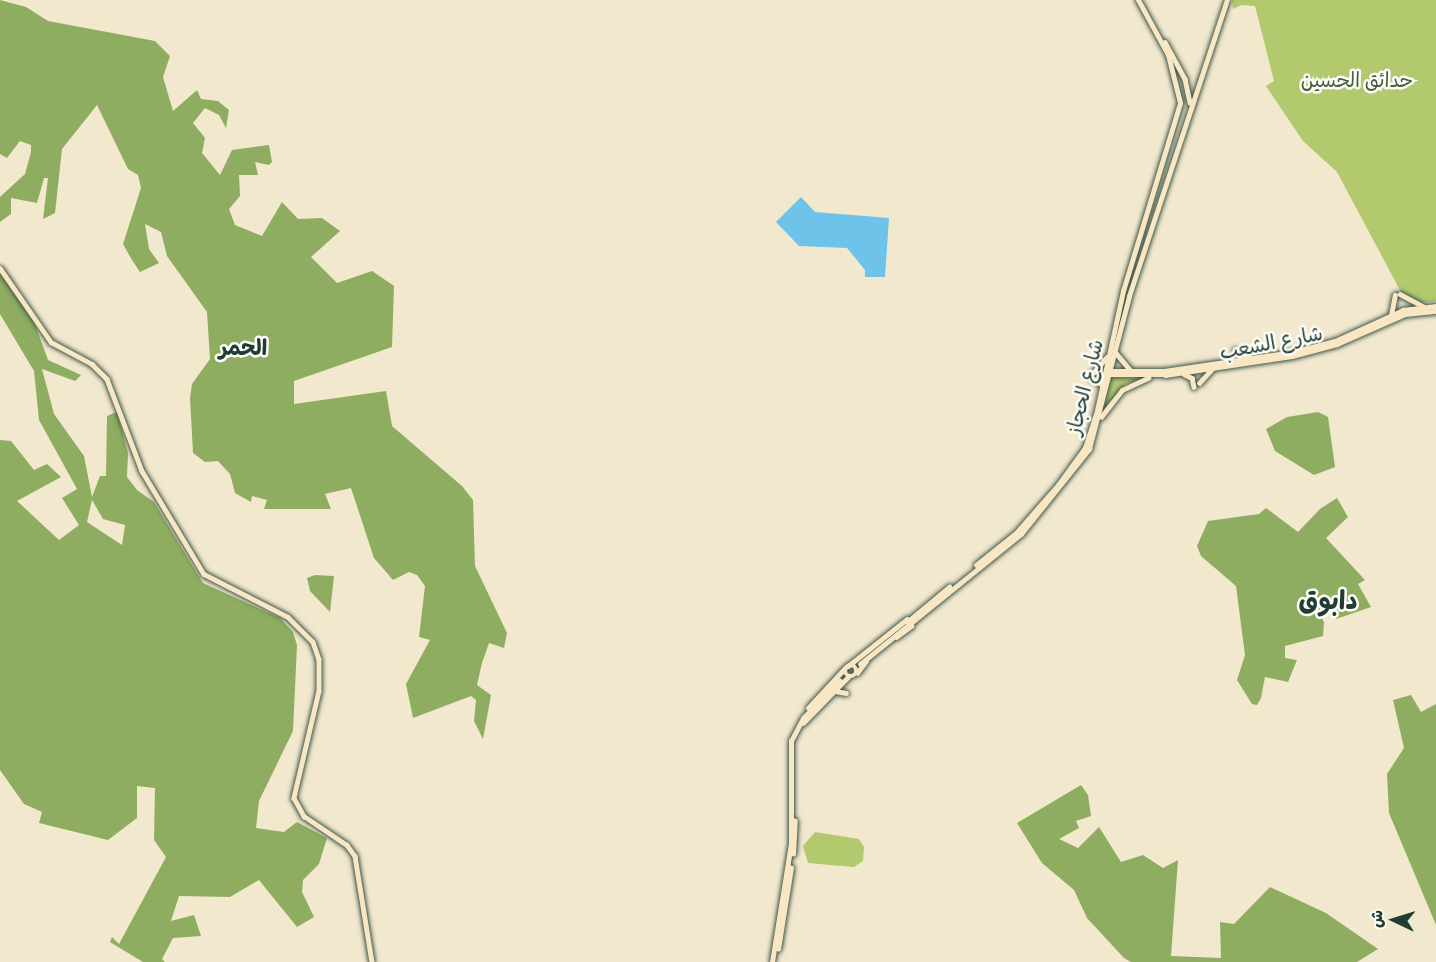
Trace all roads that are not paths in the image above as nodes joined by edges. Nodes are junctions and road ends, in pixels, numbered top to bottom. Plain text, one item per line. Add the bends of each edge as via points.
1 (1140, 0) edge
2 (1227, 0) edge
3 (1158, 33) junction
4 (1189, 109) junction
5 (0, 268) edge
6 (1423, 306) junction
7 (1436, 306) edge
8 (1436, 311) edge
9 (1391, 315) junction
10 (1110, 349) junction
11 (1116, 349) junction
12 (1250, 359) junction
13 (1229, 362) junction
14 (1216, 367) junction
15 (1131, 371) junction
16 (1108, 373) junction
17 (1181, 374) junction
18 (1150, 377) junction
19 (1103, 385) junction
20 (1100, 419) junction
21 (920, 613) junction
22 (860, 662) junction
23 (847, 667) junction
24 (856, 673) junction
25 (848, 677) junction
26 (840, 681) junction
27 (836, 691) junction
28 (846, 693) dead end
29 (801, 723) junction
30 (372, 962) edge
31 (774, 962) edge

1 - 3 main road
2 - 4 main road, شارع الحجاز
3 - 4 main road, شارع الحجاز via 1187,84
3 - 10 main road, شارع الحجاز via 1180,93 1179,114 1123,291
4 - 11 main road, شارع الحجاز
5 - 30 main road via 51,342 97,368 110,383 142,471 204,574 288,617 313,642 319,659 319,691 294,798 304,816 347,845 355,856
6 - 7 main road, شارع الشعب
6 - 9 main road, شارع الشعب
6 - 9 main road via 1397,295
8 - 14 main road, شارع الشعب via 1405,314 1314,351
9 - 12 main road, شارع الشعب via 1331,342
10 - 16 main road, شارع الحجاز
10 - 19 main road via 1092,375
11 - 15 main road via 1119,360
11 - 16 main road, شارع الحجاز
12 - 13 main road, شارع الشعب
12 - 13 main road via 1236,351
13 - 15 main road, شارع الشعب via 1156,372
14 - 17 main road, شارع الشعب
14 - 17 main road via 1196,385 1192,378
15 - 16 main road, شارع الشعب
16 - 18 main road, شارع الشعب
16 - 19 main road, شارع الحجاز
16 - 20 main road, شارع الحجاز
17 - 18 main road, شارع الشعب
18 - 20 main road via 1122,390
19 - 21 main road, شارع الحجاز via 1086,445 1058,485 1016,533
20 - 21 main road, شارع الحجاز via 1083,458 1029,525
21 - 22 main road
21 - 22 main road
22 - 23 main road
22 - 24 main road
23 - 24 main road via 856,668
23 - 25 main road
23 - 26 main road
24 - 25 main road
25 - 26 main road
26 - 27 main road
26 - 29 main road
27 - 28 main road
27 - 29 main road
29 - 31 main road via 794,743 794,840

